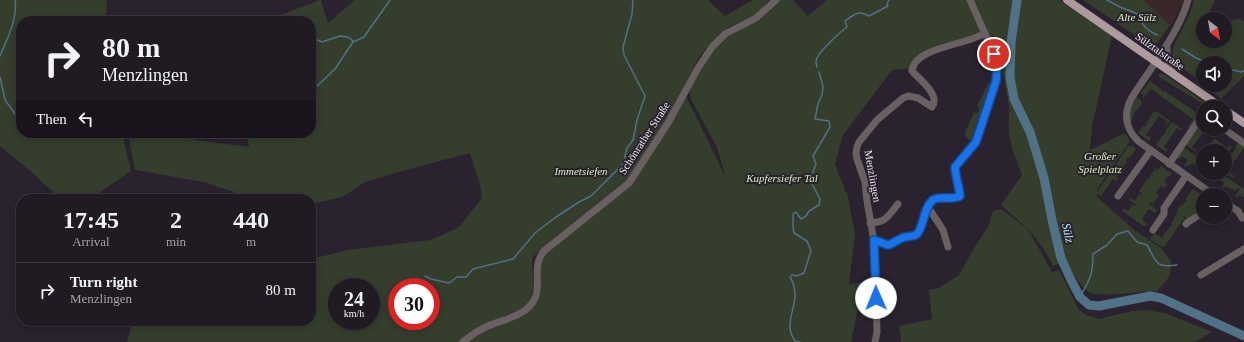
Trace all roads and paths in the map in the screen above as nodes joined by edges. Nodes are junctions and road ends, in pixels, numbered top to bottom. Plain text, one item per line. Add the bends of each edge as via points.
1 (776, 0) edge
2 (970, 0) edge
3 (1067, 0) edge
4 (1188, 0) edge
5 (985, 34) junction
6 (1167, 43) junction
7 (1156, 61) junction
8 (1173, 73) junction
9 (1211, 100) edge
10 (1232, 115) edge
11 (1243, 122) edge
12 (1196, 124) edge
13 (1232, 135) edge
14 (1244, 144) edge
15 (1150, 150) junction
16 (1169, 164) junction
17 (1186, 176) junction
18 (1204, 188) edge
19 (1118, 196) dead end
20 (898, 204) dead end
21 (928, 207) junction
22 (1232, 207) edge
23 (1196, 217) edge
24 (1243, 218) edge
25 (870, 223) junction
26 (1186, 224) dead end
27 (1153, 230) dead end
28 (874, 240) junction
29 (948, 248) dead end
30 (1244, 249) edge
31 (1201, 275) dead end
32 (463, 342) edge
33 (875, 342) edge

1 - 32 street, Schönrather Straße via 761,15 725,34 712,47 668,123 629,183 544,251 538,262 537,293 531,304 521,313 483,328
2 - 5 street
3 - 7 main road, Sülztalstraße
4 - 6 street
5 - 21 street via 996,61 996,81 976,142 955,167 960,196 949,199 936,198
5 - 25 street, Menzlingen via 937,49 915,63 912,71 931,92 935,100 932,107 913,96 903,98 878,120 859,142 856,153 865,182
6 - 7 street
6 - 8 street via 1167,59
7 - 8 main road, Sülztalstraße
7 - 15 street via 1131,99 1126,115 1131,134
8 - 9 main road, Sülztalstraße
10 - 11 main road
12 - 16 street
13 - 14 street
15 - 16 street
15 - 19 street
16 - 17 street
17 - 18 street
17 - 27 street via 1164,208 1164,214
20 - 25 street, Menzlingen via 888,217 880,222
21 - 28 street via 915,235 901,238 888,245
21 - 29 street via 943,230
22 - 24 street
23 - 26 street
25 - 28 street, Menzlingen
28 - 33 street, Menzlingen via 877,332
30 - 31 street

